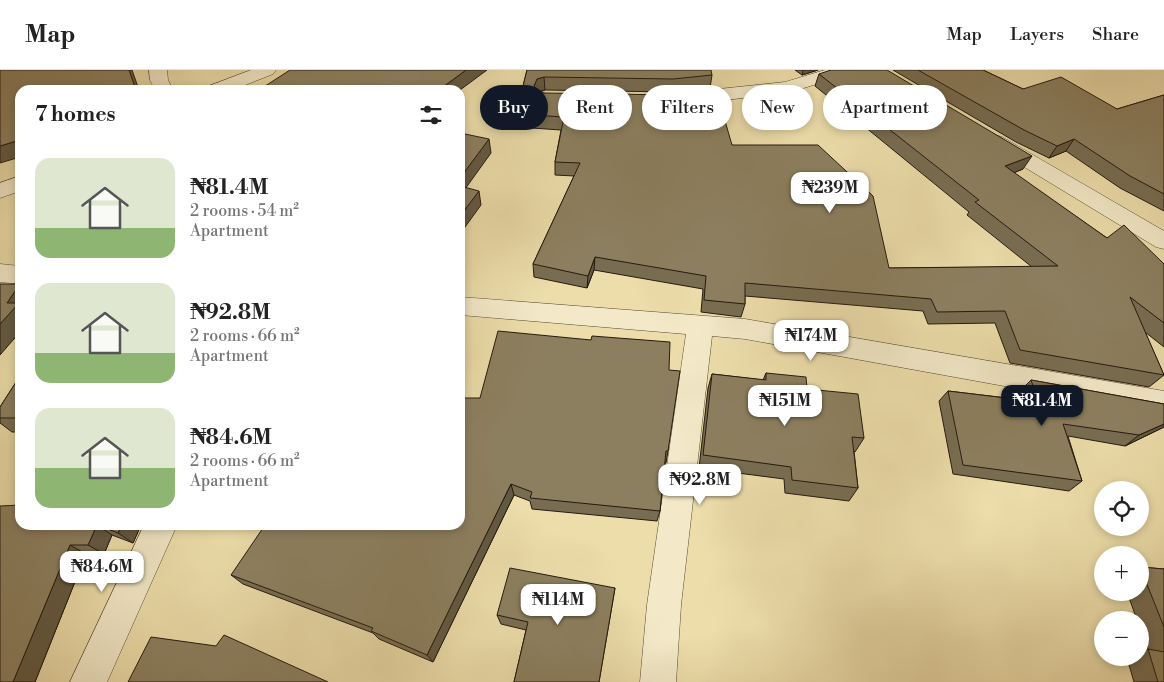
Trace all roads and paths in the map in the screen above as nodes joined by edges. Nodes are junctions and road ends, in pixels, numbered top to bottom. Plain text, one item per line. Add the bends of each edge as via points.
1 (158, 70) edge
2 (267, 70) edge
3 (844, 70) edge
4 (161, 85) edge
5 (229, 85) edge
6 (732, 93) edge
7 (978, 130) edge
8 (15, 185) edge
9 (0, 192) edge
10 (1164, 241) edge
11 (0, 273) edge
12 (15, 274) edge
13 (465, 306) edge
14 (700, 325) junction
15 (1164, 403) edge
16 (159, 530) edge
17 (88, 682) edge
18 (658, 682) edge

1 - 4 street
2 - 5 street
3 - 6 street via 787,87
7 - 10 street
8 - 9 street
11 - 12 street
13 - 14 street
14 - 15 street via 745,329
14 - 18 street via 664,606
16 - 17 street

